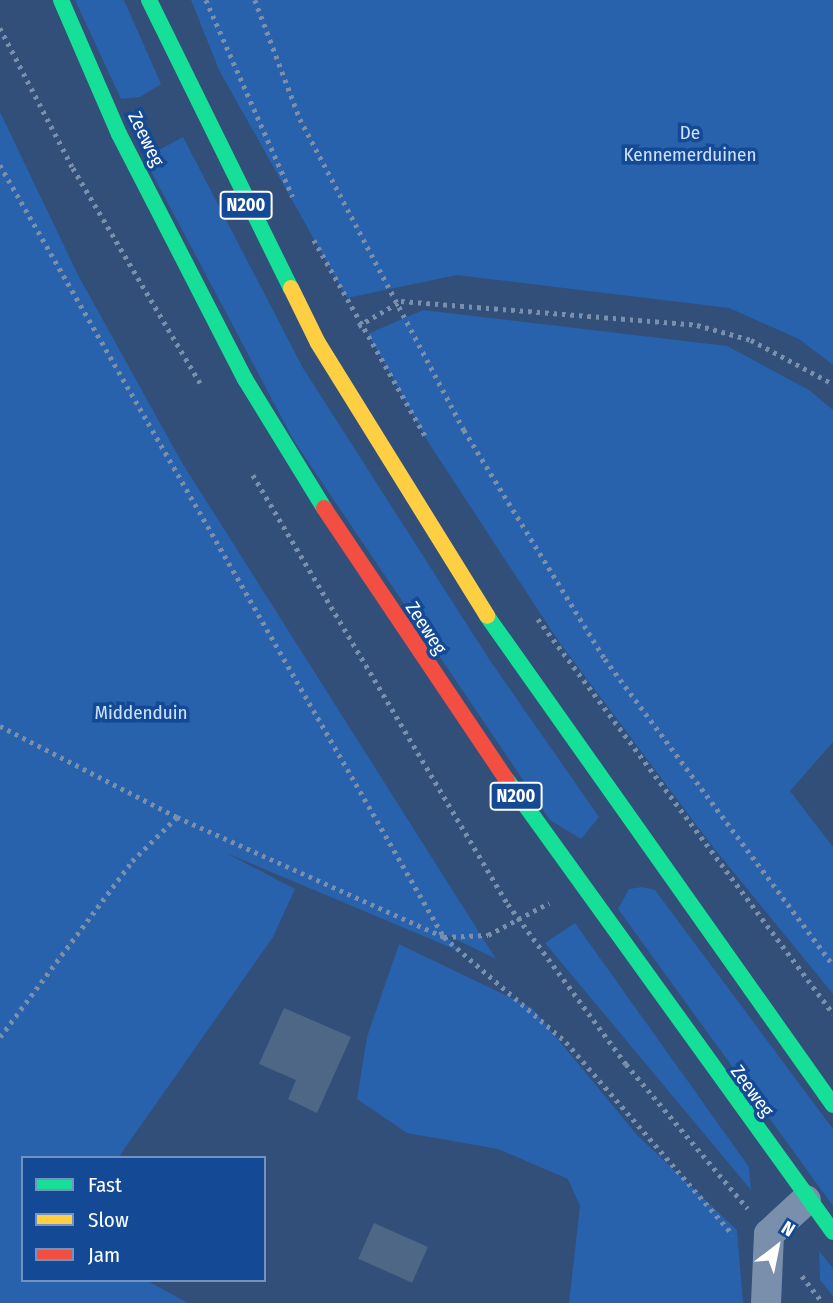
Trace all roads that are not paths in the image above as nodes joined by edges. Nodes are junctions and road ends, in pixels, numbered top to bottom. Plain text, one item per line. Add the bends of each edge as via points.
1 (61, 0) edge
2 (149, 0) edge
3 (833, 1105) edge
4 (806, 1200) junction
5 (833, 1232) edge
6 (765, 1290) edge

1 - 4 main road, Zeeweg / N200 via 119,134 245,379 439,687
2 - 3 main road, N200 via 318,343 516,663
4 - 5 main road, Zeeweg / N200
4 - 6 street via 769,1234

